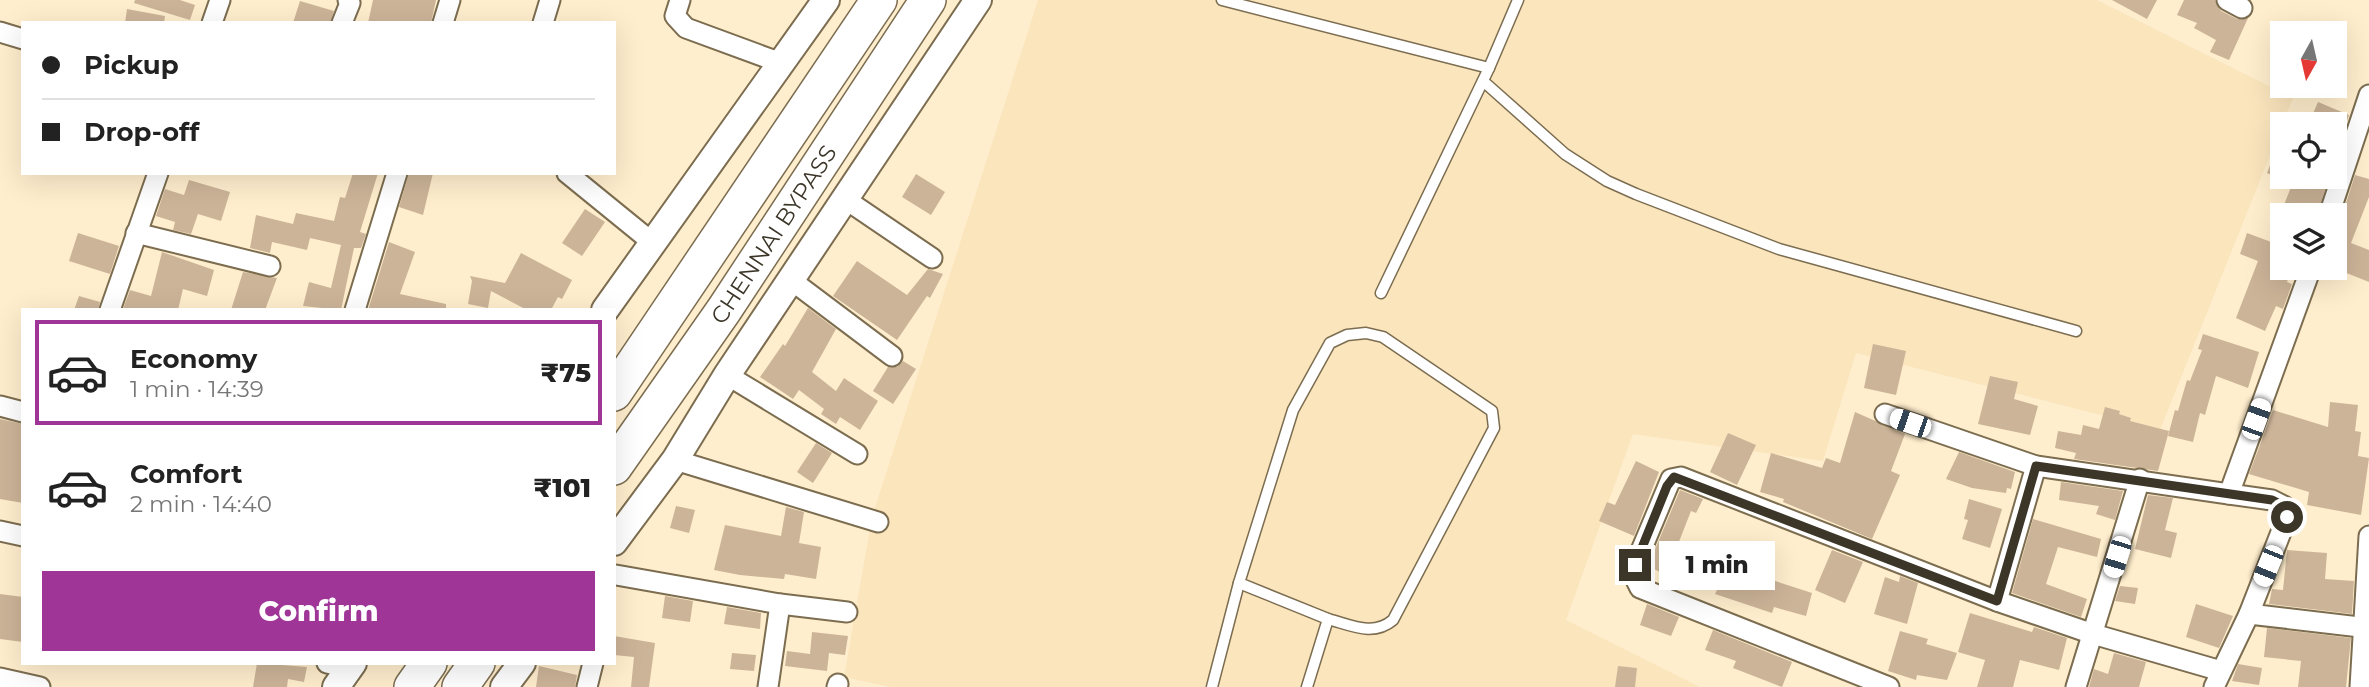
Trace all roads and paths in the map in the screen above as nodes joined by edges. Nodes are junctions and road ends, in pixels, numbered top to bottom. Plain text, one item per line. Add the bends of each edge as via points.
1 (220, 0) edge
2 (348, 0) edge
3 (450, 0) edge
4 (550, 0) edge
5 (680, 0) edge
6 (826, 0) edge
7 (879, 0) edge
8 (929, 0) edge
9 (978, 0) edge
10 (1222, 0) edge
11 (1518, 0) edge
12 (213, 21) edge
13 (343, 21) edge
14 (444, 21) edge
15 (544, 21) edge
16 (0, 32) edge
17 (21, 38) edge
18 (781, 63) junction
19 (1489, 68) junction
20 (1483, 82) junction
21 (2369, 95) edge
22 (157, 175) edge
23 (396, 175) edge
24 (569, 175) edge
25 (845, 199) junction
26 (2333, 203) edge
27 (136, 233) junction
28 (653, 243) junction
29 (932, 258) dead end
30 (270, 266) dead end
31 (791, 279) junction
32 (2307, 280) edge
33 (1381, 293) dead end
34 (111, 308) edge
35 (356, 308) edge
36 (606, 308) edge
37 (2076, 331) dead end
38 (892, 356) dead end
39 (727, 375) junction
40 (616, 390) edge
41 (0, 406) edge
42 (21, 411) edge
43 (1885, 414) dead end
44 (857, 454) dead end
45 (675, 460) junction
46 (616, 464) edge
47 (2036, 466) junction
48 (2140, 479) junction
49 (2229, 494) junction
50 (878, 522) dead end
51 (0, 531) edge
52 (622, 531) edge
53 (21, 536) edge
54 (2369, 536) edge
55 (616, 571) edge
56 (616, 578) edge
57 (1240, 583) junction
58 (1997, 601) junction
59 (780, 604) junction
60 (847, 612) dead end
61 (2249, 614) junction
62 (1328, 619) junction
63 (2366, 627) edge
64 (2093, 634) junction
65 (428, 665) edge
66 (476, 665) edge
67 (520, 665) edge
68 (592, 665) edge
69 (0, 678) edge
70 (2218, 679) edge
71 (40, 687) edge
72 (412, 687) edge
73 (460, 687) edge
74 (504, 687) edge
75 (587, 687) edge
76 (768, 687) edge
77 (1212, 687) edge
78 (1307, 687) edge
79 (1889, 687) edge
80 (2076, 687) edge
81 (2360, 687) edge

1 - 12 street
2 - 13 street
3 - 14 street
4 - 15 street
5 - 18 street via 675,16 686,28
6 - 18 street
7 - 40 highway, CHENNAI BYPASS
8 - 46 highway, CHENNAI BYPASS
9 - 25 street
10 - 19 lane
11 - 19 lane
16 - 17 street
18 - 28 street
19 - 20 lane
20 - 33 lane
20 - 37 lane via 1565,154 1636,194 1779,249
21 - 26 street
22 - 27 street
23 - 35 street
24 - 28 street
25 - 29 street
25 - 31 street
27 - 30 street
27 - 34 street
28 - 36 street
31 - 38 street
31 - 39 street
32 - 49 street
39 - 44 street
39 - 45 street
41 - 42 street
43 - 47 street
45 - 50 street
45 - 52 street
47 - 48 street
47 - 58 street
48 - 49 street
48 - 64 street
49 - 61 street via 2272,500 2284,506 2287,517
51 - 53 street
52 - 55 street
54 - 63 street
56 - 59 street
57 - 62 lane
57 - 62 lane via 1293,410 1330,343 1346,335 1383,337 1492,411 1494,428 1393,620 1383,628 1367,629
57 - 77 lane
58 - 64 street
58 - 79 street via 1681,477 1671,479 1635,565 1640,587
59 - 60 street
59 - 76 street
61 - 63 street
61 - 70 street
62 - 78 lane
63 - 81 street
64 - 70 street
64 - 80 street
65 - 72 highway
66 - 73 highway
67 - 74 street
68 - 75 street
69 - 71 street

